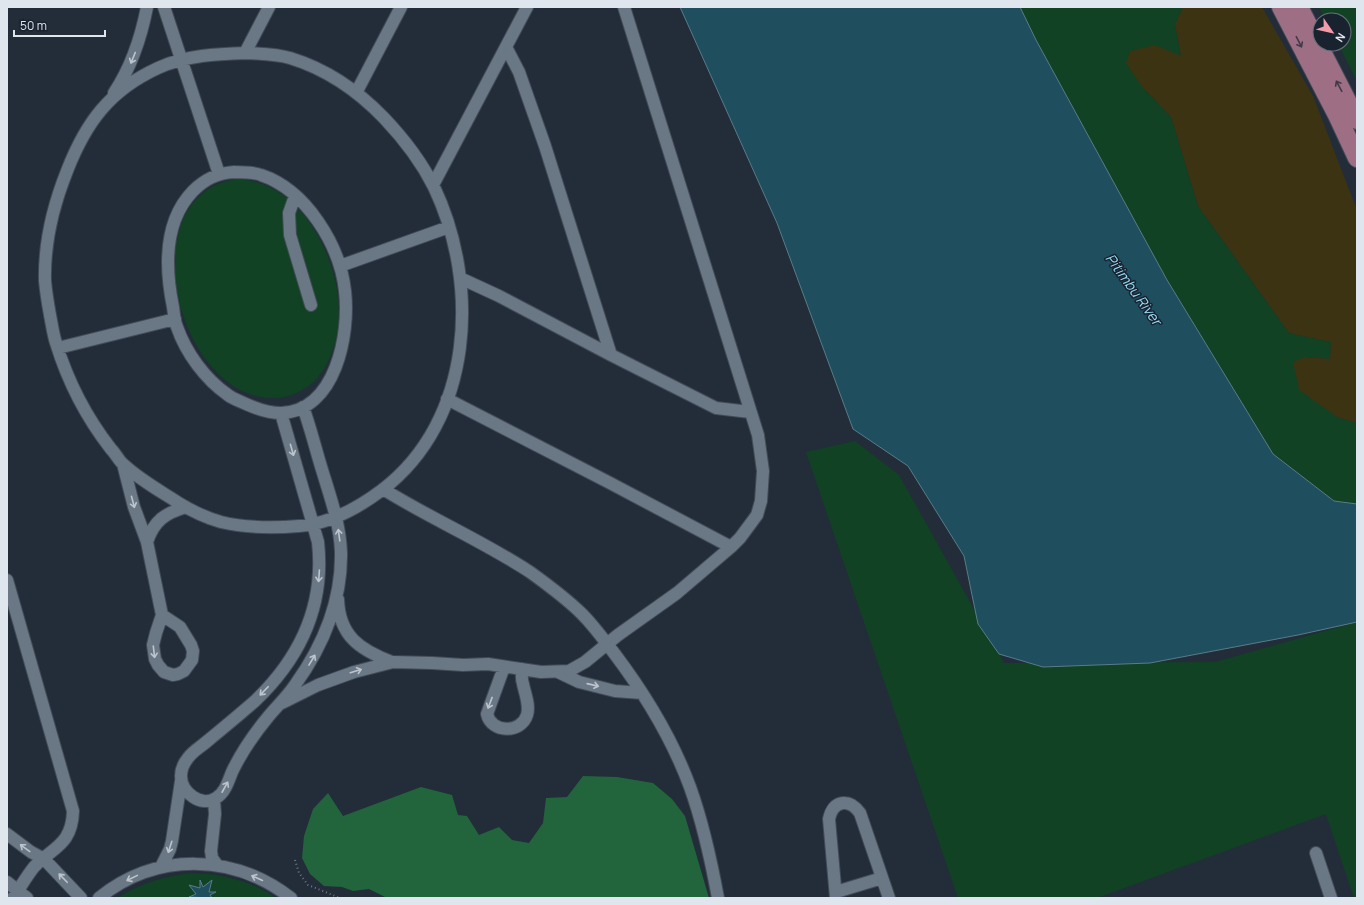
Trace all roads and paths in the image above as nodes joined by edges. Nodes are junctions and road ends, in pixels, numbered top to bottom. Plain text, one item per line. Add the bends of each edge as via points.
1 (147, 7) edge
2 (164, 7) edge
3 (268, 7) edge
4 (401, 7) edge
5 (527, 7) edge
6 (624, 7) edge
7 (1281, 7) edge
8 (1300, 7) edge
9 (506, 48) junction
10 (245, 53) junction
11 (181, 60) junction
12 (356, 92) junction
13 (109, 100) junction
14 (1357, 120) edge
15 (1357, 158) edge
16 (219, 174) junction
17 (433, 185) junction
18 (295, 196) junction
19 (449, 227) junction
20 (340, 266) junction
21 (460, 278) junction
22 (311, 305) dead end
23 (175, 319) junction
24 (58, 348) junction
25 (611, 355) junction
26 (448, 399) junction
27 (303, 407) junction
28 (750, 412) junction
29 (281, 413) junction
30 (123, 464) junction
31 (383, 489) junction
32 (186, 507) junction
33 (335, 517) junction
34 (313, 524) junction
35 (147, 542) junction
36 (731, 548) junction
37 (7, 580) edge
38 (337, 590) junction
39 (9, 593) edge
40 (162, 615) junction
41 (607, 644) junction
42 (393, 662) junction
43 (504, 667) junction
44 (522, 669) junction
45 (556, 672) junction
46 (642, 693) junction
47 (282, 703) junction
48 (181, 781) junction
49 (214, 800) junction
50 (7, 834) edge
51 (1316, 853) dead end
52 (44, 859) junction
53 (295, 860) dead end
54 (217, 865) junction
55 (161, 867) junction
56 (882, 878) junction
57 (7, 882) edge
58 (836, 895) edge
59 (19, 896) edge
60 (81, 898) edge
61 (99, 898) edge
62 (291, 898) edge
63 (340, 898) edge
64 (718, 898) edge
65 (889, 898) edge
66 (1331, 898) edge

1 -> 13 street via 144,26 133,58
2 - 11 street
3 - 10 street
4 - 12 street
5 - 9 street
6 - 28 street
7 -> 15 main road
14 -> 8 main road
9 - 17 street
9 - 25 street via 521,79 545,146
10 - 11 street
10 - 12 street via 291,58 329,75
11 - 13 street via 140,78
11 - 16 street
12 - 17 street via 403,138
13 - 24 street via 73,155 49,227 45,280
16 - 18 street via 259,174
16 - 23 street via 199,185 186,198 173,226 167,262
17 - 19 street
18 - 20 street via 323,228
18 - 22 street via 290,213 290,235
19 - 20 street
19 - 21 street
20 - 27 street via 346,308 341,352 323,390
21 - 25 street
21 - 26 street via 460,350
23 - 24 street
23 - 29 street via 176,326 206,377 228,396 266,412
24 - 30 street via 81,404 102,438
25 - 28 street via 716,408
26 - 31 street via 420,451
26 - 36 street
27 - 29 street
27 - 33 street
28 - 36 street via 758,436 762,465 761,501 756,515
29 -> 34 street
30 - 32 street
30 -> 35 street via 134,507
31 - 33 street via 358,506
31 - 41 street via 529,572 572,604
32 - 34 street via 221,522 244,526
32 - 35 street via 170,512 155,524
33 - 34 street
38 -> 33 street via 341,553
34 -> 48 street via 318,542 320,574 315,606 305,633 289,661 266,689 188,757 181,770
35 - 40 street
36 - 41 street via 677,593
37 - 39 street
38 - 42 street via 340,614 348,635 373,655
47 -> 38 street via 321,644 332,616
39 - 52 street via 73,811 69,833 57,849
40 -> 40 street via 154,645 155,659 164,672 174,675 184,671 192,660 193,651 180,627
41 - 45 street via 570,671
41 - 46 street
42 - 43 street via 488,664
47 -> 42 street via 347,674
43 - 44 street
43 -> 44 street via 487,714 491,722 503,729 518,725 527,715
44 - 45 street
45 -> 46 street via 579,682
46 - 64 street via 665,732 690,787 712,864
49 -> 47 street via 227,785 250,741
48 - 49 street via 186,792 198,800
48 -> 55 street via 172,841
49 - 54 street via 211,851
52 -> 50 street
51 - 66 street
52 - 59 street via 35,867
60 -> 52 street
53 - 63 path via 299,873 308,884
54 - 55 street
62 -> 54 street via 268,882
55 -> 61 street via 135,876
56 - 58 street
56 - 58 street via 860,813 850,804 836,806 831,810 829,819
56 - 65 street
57 - 59 street

